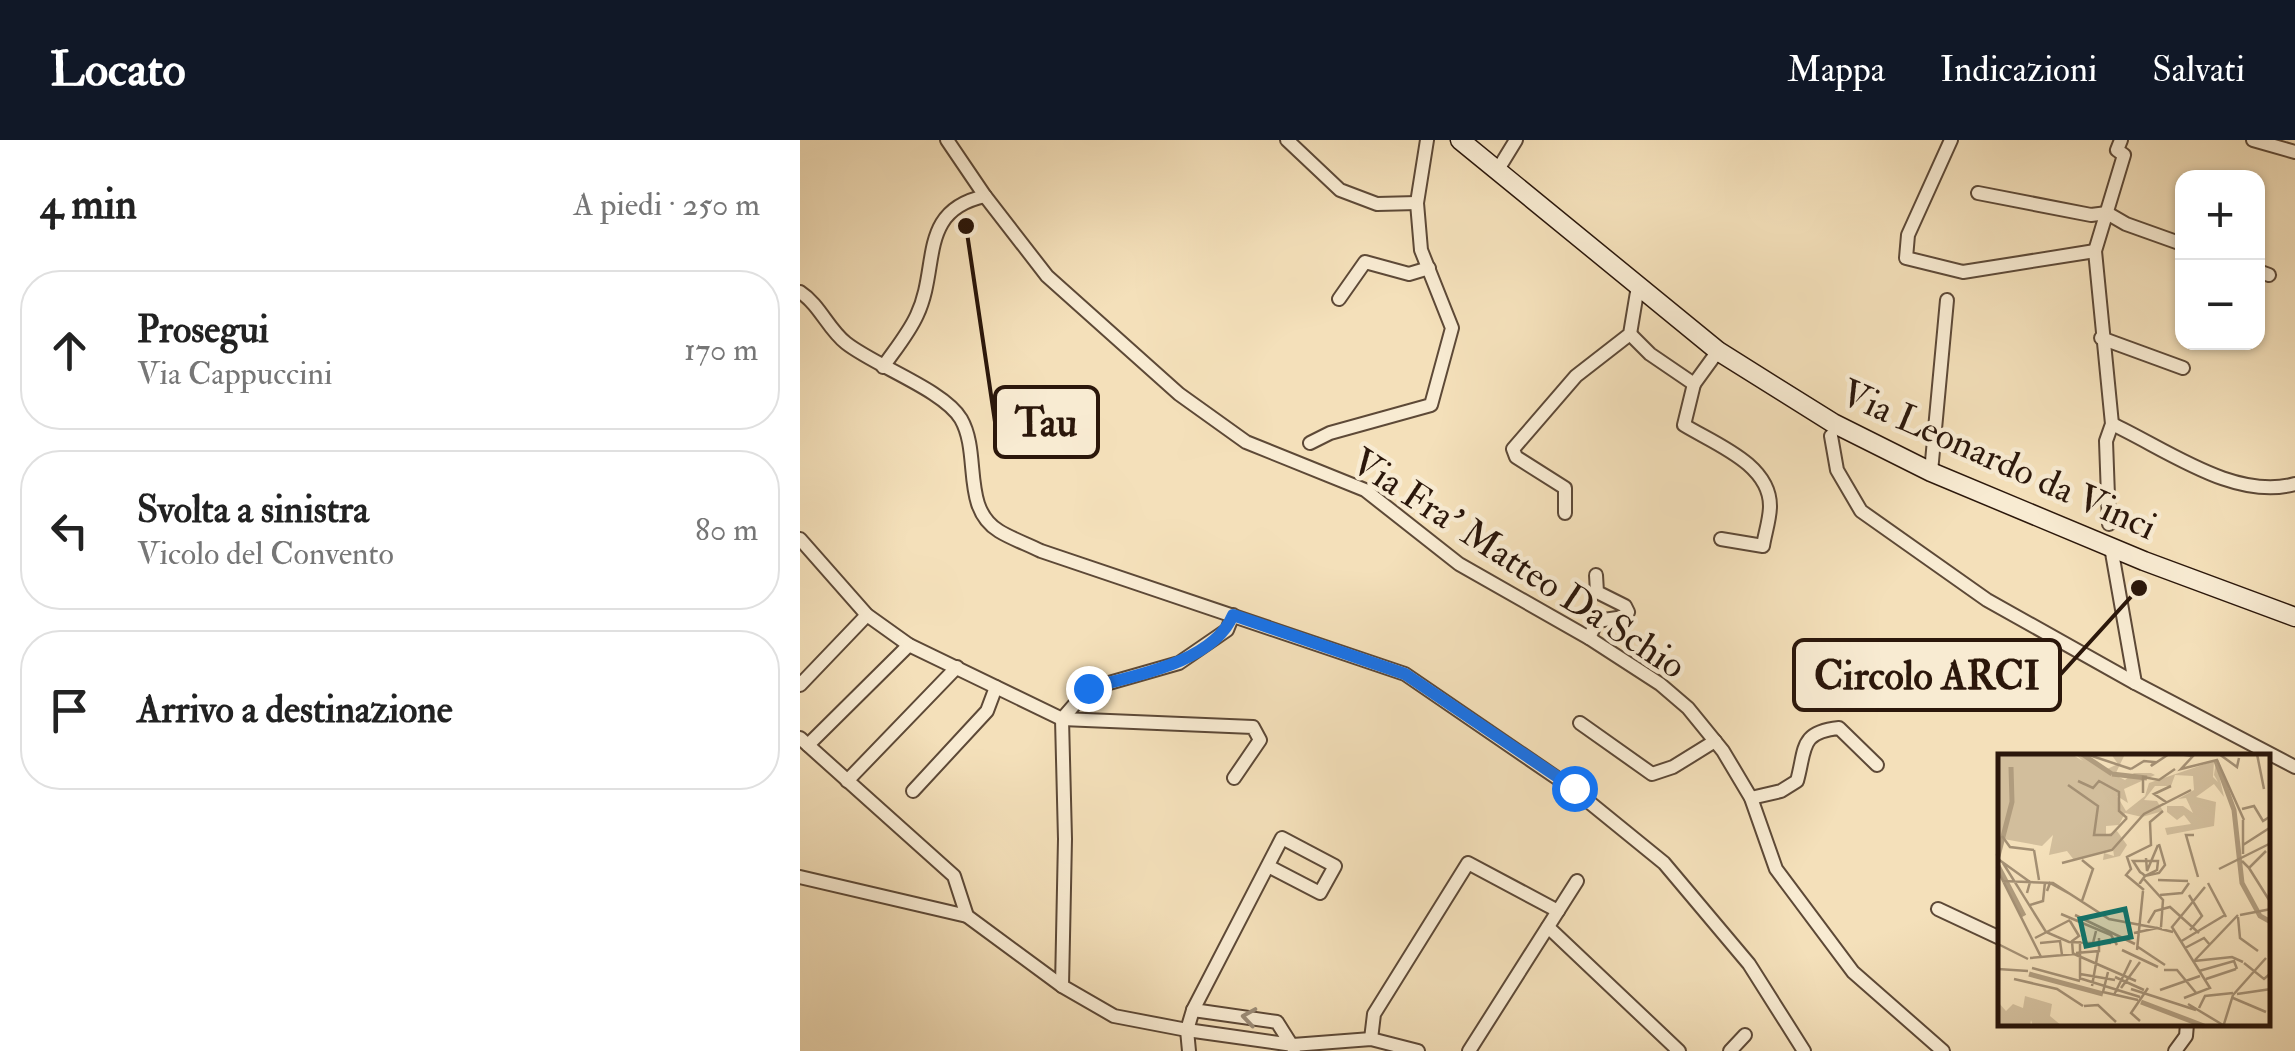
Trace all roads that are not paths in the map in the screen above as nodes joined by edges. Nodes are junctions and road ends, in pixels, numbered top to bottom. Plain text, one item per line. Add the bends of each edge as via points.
1 (946, 140) edge
2 (1287, 140) edge
3 (1426, 140) edge
4 (1460, 140) edge
5 (1516, 140) edge
6 (1951, 140) edge
7 (2121, 140) edge
8 (2253, 140) edge
9 (2295, 152) edge
10 (1497, 170) junction
11 (1978, 192) dead end
12 (984, 196) junction
13 (1417, 202) junction
14 (2107, 213) junction
15 (2175, 242) edge
16 (2095, 251) junction
17 (1429, 268) junction
18 (1638, 286) junction
19 (800, 292) edge
20 (1339, 298) dead end
21 (1946, 300) dead end
22 (1630, 334) junction
23 (2101, 338) junction
24 (1718, 351) junction
25 (882, 368) junction
26 (2184, 368) dead end
27 (1694, 384) junction
28 (2112, 424) junction
29 (1831, 436) dead end
30 (1310, 442) dead end
31 (1931, 472) junction
32 (2295, 484) edge
33 (1565, 513) dead end
34 (2109, 524) dead end
35 (800, 539) edge
36 (1721, 539) dead end
37 (2111, 547) junction
38 (1596, 574) dead end
39 (1233, 615) junction
40 (868, 616) junction
41 (2295, 617) edge
42 (1589, 638) junction
43 (910, 645) junction
44 (957, 667) junction
45 (2135, 683) junction
46 (800, 685) edge
47 (996, 687) junction
48 (1062, 719) junction
49 (1580, 723) dead end
50 (804, 741) edge
51 (1715, 742) junction
52 (1877, 766) dead end
53 (2295, 766) edge
54 (1234, 778) dead end
55 (847, 781) junction
56 (913, 791) dead end
57 (1750, 798) junction
58 (1268, 866) junction
59 (800, 877) edge
60 (1577, 881) dead end
61 (1558, 910) junction
62 (1938, 910) dead end
63 (967, 916) junction
64 (1548, 927) junction
65 (1998, 937) edge
66 (1062, 986) junction
67 (1192, 1010) junction
68 (2188, 1026) edge
69 (1187, 1030) junction
70 (1745, 1036) dead end
71 (1371, 1039) junction
72 (1294, 1048) edge
73 (1189, 1051) edge
74 (1416, 1051) edge
75 (1469, 1051) edge
76 (1679, 1051) edge
77 (1730, 1051) edge
78 (1804, 1051) edge
79 (1942, 1051) edge
80 (2175, 1051) edge

1 - 12 street, Via Fra' Matteo Da Schio
2 - 13 street via 1340,190 1377,204
3 - 13 street
4 - 10 street, Via Leonardo da Vinci
5 - 10 street
6 - 16 street via 1908,235 1906,258 1963,272
7 - 14 street via 2117,150 2124,155
8 - 9 street
10 - 18 street, Via Leonardo da Vinci
11 - 14 street
12 - 25 street via 962,201 940,221 918,314
12 - 42 street, Via Fra' Matteo Da Schio via 1047,276 1180,394 1246,442 1365,490 1459,564
13 - 17 street
14 - 15 street
14 - 16 street
16 - 23 street
17 - 20 street via 1409,274 1365,262
17 - 30 street via 1452,328 1430,405
18 - 22 street
18 - 24 street, Via Leonardo da Vinci
19 - 25 street via 843,341
21 - 31 street
22 - 27 street
22 - 33 street via 1576,376 1512,449 1565,488
23 - 26 street
23 - 28 street
24 - 27 street
24 - 31 street, Via Leonardo da Vinci via 1832,423
25 - 39 street via 941,398 960,417 976,504 996,529
27 - 36 street via 1684,426 1753,467 1770,503 1763,546
28 - 32 street via 2223,479 2254,488
28 - 34 street via 2106,441
29 - 45 street via 1837,470 1861,511 1987,600
31 - 37 street, Via Leonardo da Vinci
35 - 40 street
37 - 41 street, Via Leonardo da Vinci
37 - 45 street
38 - 42 street via 1598,592 1628,612 1597,621
39 - 48 street via 1226,630 1179,663 1088,688
39 - 78 street via 1405,674 1574,788 1689,890 1749,964
40 - 43 street
40 - 46 street
42 - 51 street, Via Fra' Matteo Da Schio via 1660,684
43 - 44 street
43 - 50 street
44 - 47 street
44 - 55 street
45 - 53 street
47 - 48 street
47 - 56 street via 987,711
48 - 54 street via 1253,728 1260,740
48 - 66 street
49 - 51 street via 1652,774
50 - 55 street
51 - 57 street, Via Fra' Matteo Da Schio
52 - 57 street via 1839,728 1819,730 1804,744 1797,781
55 - 63 street via 954,876
57 - 79 street, Via Fra' Matteo Da Schio via 1776,869 1852,972
58 - 58 street via 1282,838 1335,866 1320,893
58 - 67 street
59 - 63 street
60 - 61 street
61 - 64 street
61 - 71 street via 1468,863 1374,1014
62 - 65 street
63 - 66 street
64 - 75 street
64 - 76 street
66 - 69 street via 1114,1016
67 - 69 street
72 -> 67 street via 1277,1022
68 - 80 street
69 - 72 street
69 - 73 street
70 - 77 street
71 - 72 street
71 - 74 street

